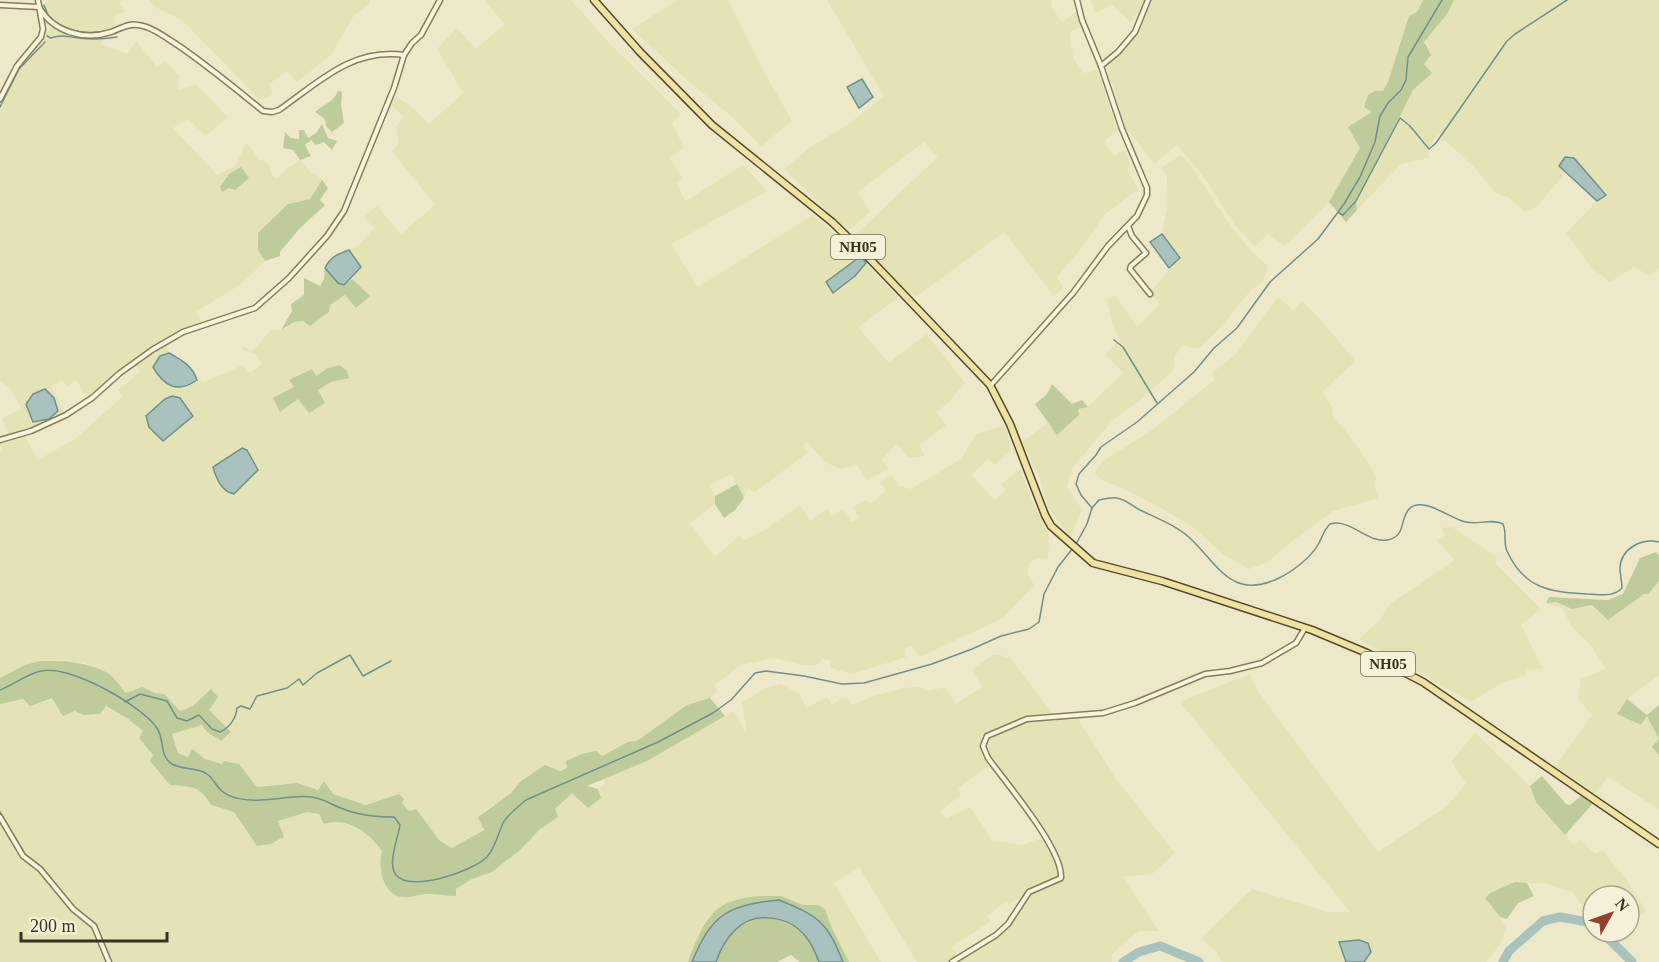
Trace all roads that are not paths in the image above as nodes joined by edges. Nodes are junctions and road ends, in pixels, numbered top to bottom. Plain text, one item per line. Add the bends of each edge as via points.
1 (38, 0) edge
2 (440, 0) edge
3 (594, 0) edge
4 (1077, 0) edge
5 (1148, 0) edge
6 (0, 5) edge
7 (39, 7) junction
8 (404, 55) junction
9 (1101, 66) junction
10 (0, 99) edge
11 (1128, 226) junction
12 (1150, 294) dead end
13 (990, 385) junction
14 (0, 440) edge
15 (1305, 628) junction
16 (0, 817) edge
17 (1659, 844) edge
18 (109, 962) edge
19 (952, 962) edge

1 - 7 street
2 - 8 street via 421,35
3 - 13 main road, NH05 via 712,125 832,222
4 - 9 street
5 - 9 street via 1135,32
6 - 7 street
7 - 8 street via 48,20 79,35 111,33 135,24 163,35 204,62 263,111 279,110 338,68 377,54
7 - 10 street via 41,37 17,66
8 - 14 street via 344,211 327,236 281,285 255,308 183,332 152,350 66,415
9 - 11 street via 1148,189 1144,204
11 - 12 street via 1146,253 1130,269
11 - 13 street
13 - 15 main road, NH05 via 1010,424 1045,515 1083,556 1093,563
15 - 17 main road, NH05 via 1367,653 1423,682
15 - 19 street via 1296,642 1262,663 1205,674 1103,713 1027,719 987,736 983,746 988,758 1047,841 1060,863 1061,878 1029,892 996,935
16 - 18 street via 23,856 94,926

